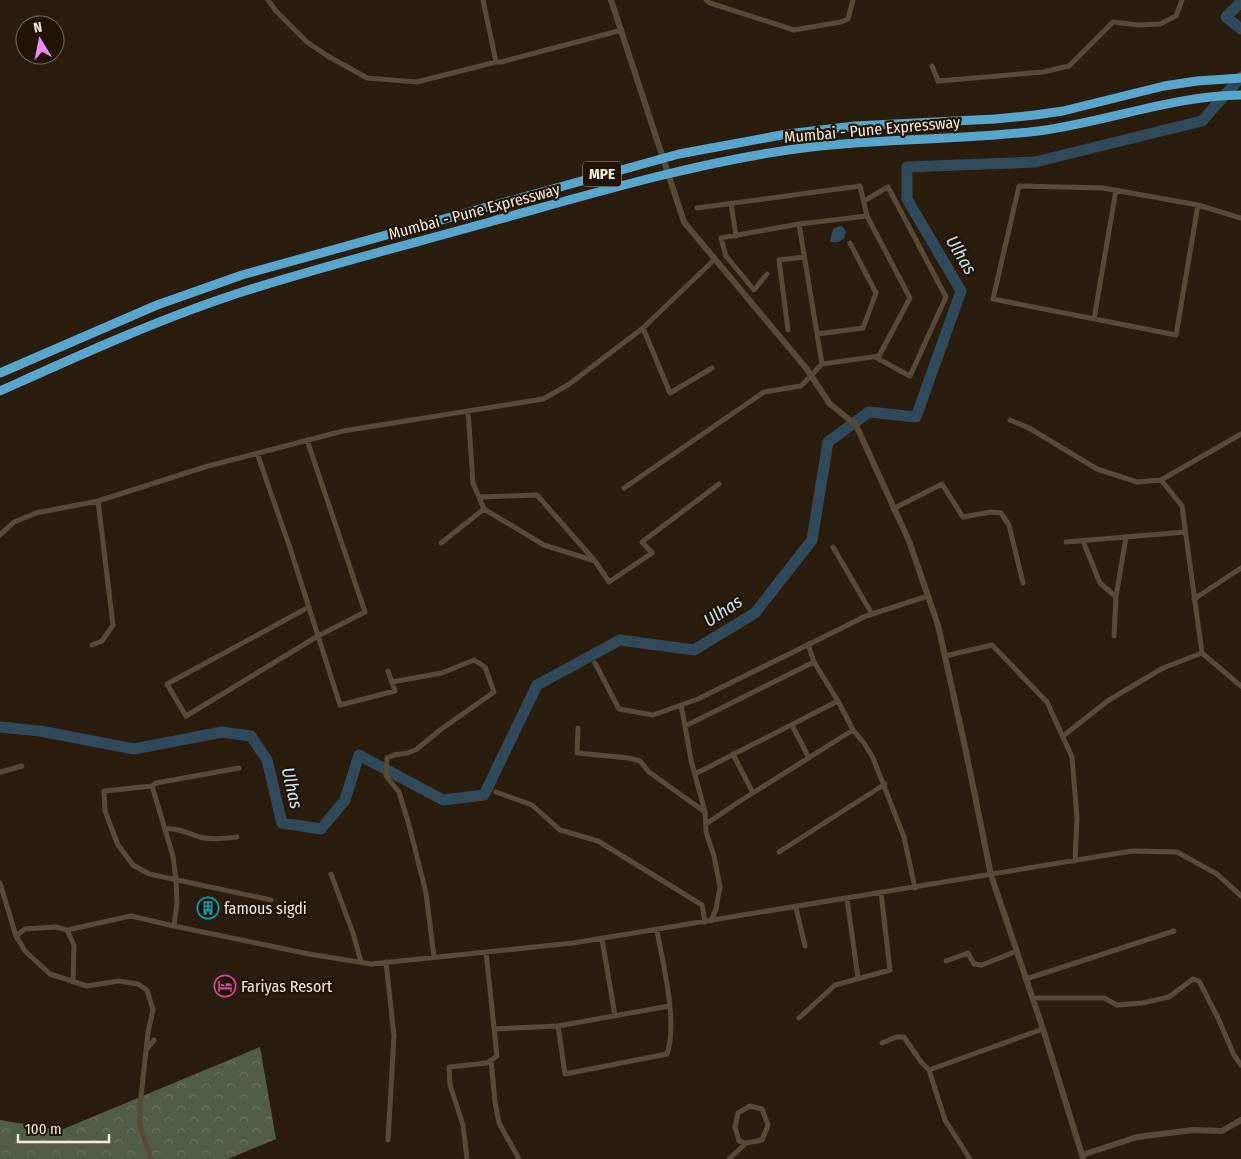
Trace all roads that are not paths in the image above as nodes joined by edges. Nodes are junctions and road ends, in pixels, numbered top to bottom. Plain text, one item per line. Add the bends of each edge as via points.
1 (268, 0) edge
2 (483, 0) edge
3 (611, 0) edge
4 (706, 0) edge
5 (852, 0) edge
6 (1182, 0) edge
7 (622, 30) junction
8 (496, 62) junction
9 (932, 66) dead end
10 (1241, 78) edge
11 (1241, 95) edge
12 (1116, 190) junction
13 (864, 201) junction
14 (731, 203) junction
15 (1198, 205) junction
16 (697, 208) dead end
17 (867, 216) junction
18 (1241, 218) edge
19 (799, 224) junction
20 (736, 236) junction
21 (850, 243) dead end
22 (804, 257) junction
23 (715, 259) junction
24 (767, 274) dead end
25 (1094, 319) junction
26 (643, 328) junction
27 (788, 330) dead end
28 (817, 334) junction
29 (875, 357) junction
30 (822, 364) junction
31 (712, 368) dead end
32 (0, 373) edge
33 (811, 377) junction
34 (0, 390) edge
35 (468, 411) junction
36 (1010, 420) dead end
37 (1241, 434) edge
38 (307, 440) junction
39 (257, 453) junction
40 (1160, 480) junction
41 (719, 484) dead end
42 (624, 488) dead end
43 (479, 497) junction
44 (98, 502) junction
45 (893, 508) junction
46 (484, 509) junction
47 (1185, 532) junction
48 (0, 535) edge
49 (1126, 537) junction
50 (1083, 541) junction
51 (1066, 542) dead end
52 (441, 543) dead end
53 (833, 547) dead end
54 (595, 561) junction
55 (1241, 568) edge
56 (1023, 583) dead end
57 (928, 596) junction
58 (1116, 598) junction
59 (1194, 599) junction
60 (309, 607) junction
61 (872, 614) junction
62 (318, 636) junction
63 (1114, 636) dead end
64 (808, 644) junction
65 (92, 645) dead end
66 (1202, 653) junction
67 (945, 656) junction
68 (814, 662) junction
69 (595, 663) dead end
70 (388, 671) dead end
71 (392, 682) junction
72 (1241, 686) edge
73 (838, 701) junction
74 (681, 705) junction
75 (792, 725) junction
76 (685, 726) junction
77 (578, 728) dead end
78 (853, 730) junction
79 (1063, 736) junction
80 (733, 754) junction
81 (809, 758) junction
82 (22, 766) dead end
83 (239, 768) dead end
84 (0, 772) edge
85 (695, 774) junction
86 (885, 784) junction
87 (152, 786) junction
88 (496, 792) dead end
89 (753, 793) junction
90 (705, 812) junction
91 (706, 824) junction
92 (166, 829) junction
93 (238, 837) dead end
94 (779, 852) dead end
95 (1075, 861) junction
96 (331, 874) dead end
97 (990, 875) junction
98 (176, 880) junction
99 (0, 883) edge
100 (915, 888) junction
101 (881, 893) junction
102 (1241, 896) edge
103 (847, 899) junction
104 (271, 900) dead end
105 (796, 908) junction
106 (708, 922) junction
107 (174, 926) junction
108 (67, 930) junction
109 (657, 930) junction
110 (1174, 931) dead end
111 (16, 936) junction
112 (602, 939) junction
113 (805, 946) dead end
114 (486, 952) junction
115 (1017, 952) junction
116 (434, 957) junction
117 (946, 961) dead end
118 (361, 962) junction
119 (386, 962) junction
120 (858, 978) junction
121 (1026, 979) junction
122 (73, 982) junction
123 (1033, 998) junction
124 (669, 1006) junction
125 (616, 1016) junction
126 (799, 1018) dead end
127 (558, 1026) junction
128 (494, 1029) junction
129 (1043, 1029) junction
130 (154, 1040) dead end
131 (882, 1043) dead end
132 (147, 1049) junction
133 (491, 1060) junction
134 (1241, 1065) edge
135 (929, 1070) junction
136 (1241, 1120) edge
137 (388, 1140) dead end
138 (746, 1143) junction
139 (1083, 1157) edge
140 (151, 1159) edge
141 (467, 1159) edge
142 (519, 1159) edge
143 (729, 1159) edge
144 (970, 1159) edge

1 - 8 street via 307,42 367,78 417,82
2 - 8 street
3 - 7 street
4 - 5 street via 794,30 848,19
6 - 9 street via 1176,16 1160,24 1113,22 1069,66 1043,72 938,81
7 - 8 street
7 - 23 street via 684,222
10 - 32 highway, Mumbai - Pune Expressway / MPE via 1164,86 1063,111 995,119 855,126 787,134 679,154 242,275 157,305
11 - 34 highway, Mumbai - Pune Expressway / MPE via 1167,102 1056,128 996,135 856,142 789,150 683,170 247,290 163,320
12 - 15 street
12 - 25 street
12 - 25 street via 1019,186 994,299
13 - 14 street via 860,186
13 - 17 street
13 - 29 street via 888,187 946,297 910,376
14 - 16 street
14 - 20 street
15 - 18 street
15 - 25 street via 1176,335
17 - 19 street
17 - 29 street via 910,298 879,356
19 - 20 street
19 - 22 street
20 - 24 street via 721,238 726,256 754,290
21 - 28 street via 876,293 863,328
22 - 27 street via 779,260
22 - 28 street
23 - 26 street
23 - 33 street
26 - 31 street via 670,392
26 - 35 street via 568,386 544,400
28 - 30 street
29 - 30 street
30 - 33 street
33 - 42 street via 801,386 764,392
33 - 45 street via 830,404 856,425
35 - 38 street
35 - 43 street via 473,483
36 - 40 street via 1030,428 1097,469 1136,482
37 - 40 street
38 - 39 street
38 - 62 street via 365,612
39 - 44 street
39 - 60 street
40 - 47 street via 1182,506
41 - 54 street via 642,542 652,553 610,582
43 - 46 street
43 - 54 street via 537,495
44 - 48 street via 36,513 14,522
44 - 65 street via 113,625 102,640
45 - 56 street via 942,484 964,517 1001,513 1009,525
45 - 57 street via 909,541
46 - 52 street
46 - 54 street via 544,545
47 - 49 street
47 - 59 street
49 - 50 street
49 - 58 street
50 - 51 street
50 - 58 street via 1100,583
53 - 61 street
55 - 59 street
57 - 61 street
57 - 67 street
58 - 63 street
59 - 66 street
60 - 62 street
60 - 62 street via 167,684 186,716
61 - 64 street
62 - 71 street via 340,705 395,691
64 - 68 street
64 - 74 street
66 - 72 street
66 - 79 street via 1164,668 1109,700
67 - 79 street via 992,644 1047,702
67 - 97 street
68 - 73 street
68 - 76 street
69 - 74 street via 619,709 653,715
70 - 71 street
71 - 116 street via 442,674 474,660 485,667 494,692 418,749 387,758 386,776 399,792 410,825 426,893
73 - 75 street
73 - 78 street
74 - 76 street
75 - 80 street
75 - 81 street
76 - 85 street
77 - 90 street via 577,754 640,761 649,772
78 - 81 street
78 - 86 street via 873,758
79 - 95 street via 1072,757 1077,818
80 - 85 street
80 - 89 street
81 - 89 street
82 - 84 street
83 - 87 street
85 - 90 street
86 - 94 street
86 - 100 street via 904,837
87 - 92 street
87 - 98 street via 104,790 105,811 118,845 133,865 149,874
88 - 106 street via 532,805 560,830 598,841 685,894 702,905
89 - 91 street
90 - 91 street
91 - 106 street via 720,887 716,909
92 - 93 street via 205,838
92 - 98 street
95 - 97 street
95 - 102 street via 1132,851 1177,852 1216,874
96 - 118 street
97 - 100 street
97 - 115 street
98 - 104 street
98 - 107 street
99 - 111 street
100 - 101 street
101 - 103 street
101 - 120 street via 890,970
103 - 105 street
103 - 120 street
105 - 106 street
105 - 113 street
106 - 109 street
107 - 108 street via 131,916
107 - 118 street
108 - 111 street via 56,927 25,929
108 - 122 street via 74,945
109 - 112 street
109 - 124 street
110 - 121 street
111 - 122 street via 25,951 50,974
112 - 114 street
112 - 125 street
114 - 116 street
114 - 128 street
115 - 117 street via 982,965 974,964 968,953
115 - 121 street
116 - 119 street
118 - 119 street
119 - 137 street via 394,1036
120 - 126 street via 835,985
121 - 123 street
122 - 132 street via 86,986 120,981 138,984 147,990 153,1010
123 - 129 street
123 - 134 street via 1104,998 1117,1005 1142,1003 1169,997 1193,978 1199,981
124 - 125 street
124 - 127 street via 672,1030 667,1054 565,1074
125 - 127 street
127 - 128 street
128 - 133 street via 497,1056
129 - 135 street
129 - 139 street
130 - 132 street
131 - 135 street via 904,1037
132 - 140 street via 140,1126
133 - 141 street via 449,1067 450,1085 463,1125
133 - 142 street via 499,1123
135 - 144 street via 944,1120
136 - 139 street via 1222,1131 1193,1130 1137,1137
138 - 138 street via 762,1140 768,1125 762,1109 750,1106 738,1113 735,1127 739,1141
138 - 143 street

